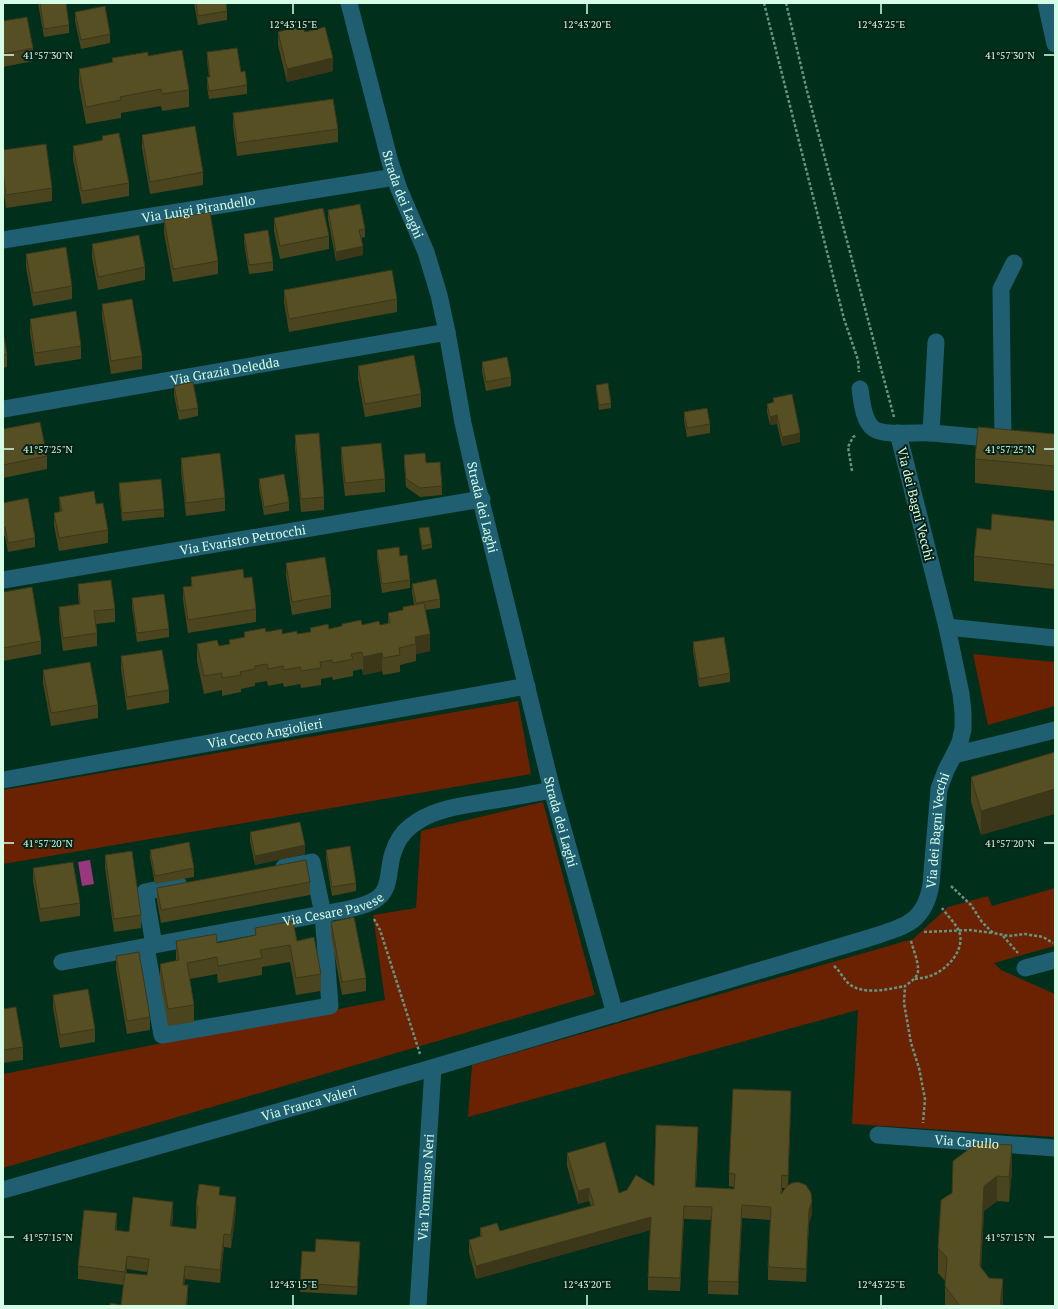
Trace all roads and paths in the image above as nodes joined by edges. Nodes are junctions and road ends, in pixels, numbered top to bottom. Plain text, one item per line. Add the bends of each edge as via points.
1 (349, 3) edge
2 (764, 3) edge
3 (786, 3) edge
4 (1046, 3) edge
5 (1055, 44) edge
6 (395, 177) junction
7 (3, 240) edge
8 (1014, 263) dead end
9 (447, 332) junction
10 (936, 342) dead end
11 (860, 389) joint
12 (3, 409) edge
13 (874, 429) junction
14 (898, 433) junction
15 (931, 433) junction
16 (852, 470) dead end
17 (482, 499) junction
18 (3, 580) edge
19 (947, 627) junction
20 (1055, 638) edge
21 (527, 686) junction
22 (1055, 730) edge
23 (954, 755) junction
24 (3, 780) edge
25 (552, 790) junction
26 (266, 870) edge
27 (198, 882) edge
28 (951, 886) dead end
29 (930, 893) junction
30 (367, 904) junction
31 (323, 914) junction
32 (907, 925) junction
33 (959, 930) junction
34 (993, 933) junction
35 (1002, 936) junction
36 (1055, 944) edge
37 (150, 946) junction
38 (818, 953) junction
39 (1055, 960) edge
40 (62, 962) dead end
41 (1025, 968) joint
42 (914, 979) junction
43 (905, 986) junction
44 (615, 1014) junction
45 (429, 1069) junction
46 (878, 1135) dead end
47 (921, 1138) junction
48 (1055, 1148) edge
49 (3, 1190) edge
50 (418, 1306) edge

1 - 6 street, Strada dei Laghi
2 - 11 path via 844,319 858,360
3 - 14 path
4 - 5 street
6 - 7 street, Via Luigi Pirandello
6 - 9 street, Strada dei Laghi via 432,269
8 - 15 street via 1001,289 1011,440
9 - 12 street, Via Grazia Deledda
9 - 17 street, Strada dei Laghi via 463,423
10 - 15 street
11 - 13 street via 866,417
13 - 14 street
13 - 16 path via 853,437 848,447
14 - 15 street
14 - 19 street, Via dei Bagni Vecchi
17 - 18 street, Via Evaristo Petrocchi
17 - 21 street, Strada dei Laghi
19 - 20 street
19 - 23 street, Via dei Bagni Vecchi via 963,712 963,729
21 - 24 street, Via Cecco Angiolieri
21 - 25 street, Strada dei Laghi
22 - 23 street
23 - 29 street, Via dei Bagni Vecchi via 939,789
25 - 30 street, Via Cesare Pavese via 451,808 414,823 395,846 385,890
25 - 44 street, Strada dei Laghi
26 - 31 street via 312,862
27 - 37 street via 145,892
28 - 34 path via 971,905
29 - 32 street, Via dei Bagni Vecchi via 922,911
29 - 33 path
30 - 31 street, Via Cesare Pavese
30 - 45 path via 380,930
31 - 37 street, Via Cesare Pavese
31 - 37 street via 330,1006 162,1035
32 - 33 path via 922,932
32 - 38 street, Via dei Bagni Vecchi
32 - 42 path via 917,963 918,973
33 - 34 path
33 - 42 path via 960,943 953,960 943,970
34 - 35 path
35 - 36 path via 1025,934 1043,937
35 - 41 path via 1019,955
37 - 40 street, Via Cesare Pavese
38 - 43 path via 836,967 848,984 862,990 877,991
38 - 44 street, Via dei Bagni Vecchi
39 - 41 street
42 - 43 path
43 - 47 path via 904,1002 911,1043 925,1099
44 - 45 street, Via Franca Valeri
45 - 49 street, Via Franca Valeri
45 - 50 street, Via Tommaso Neri
46 - 47 street, Via Catullo
47 - 48 street, Via Catullo

